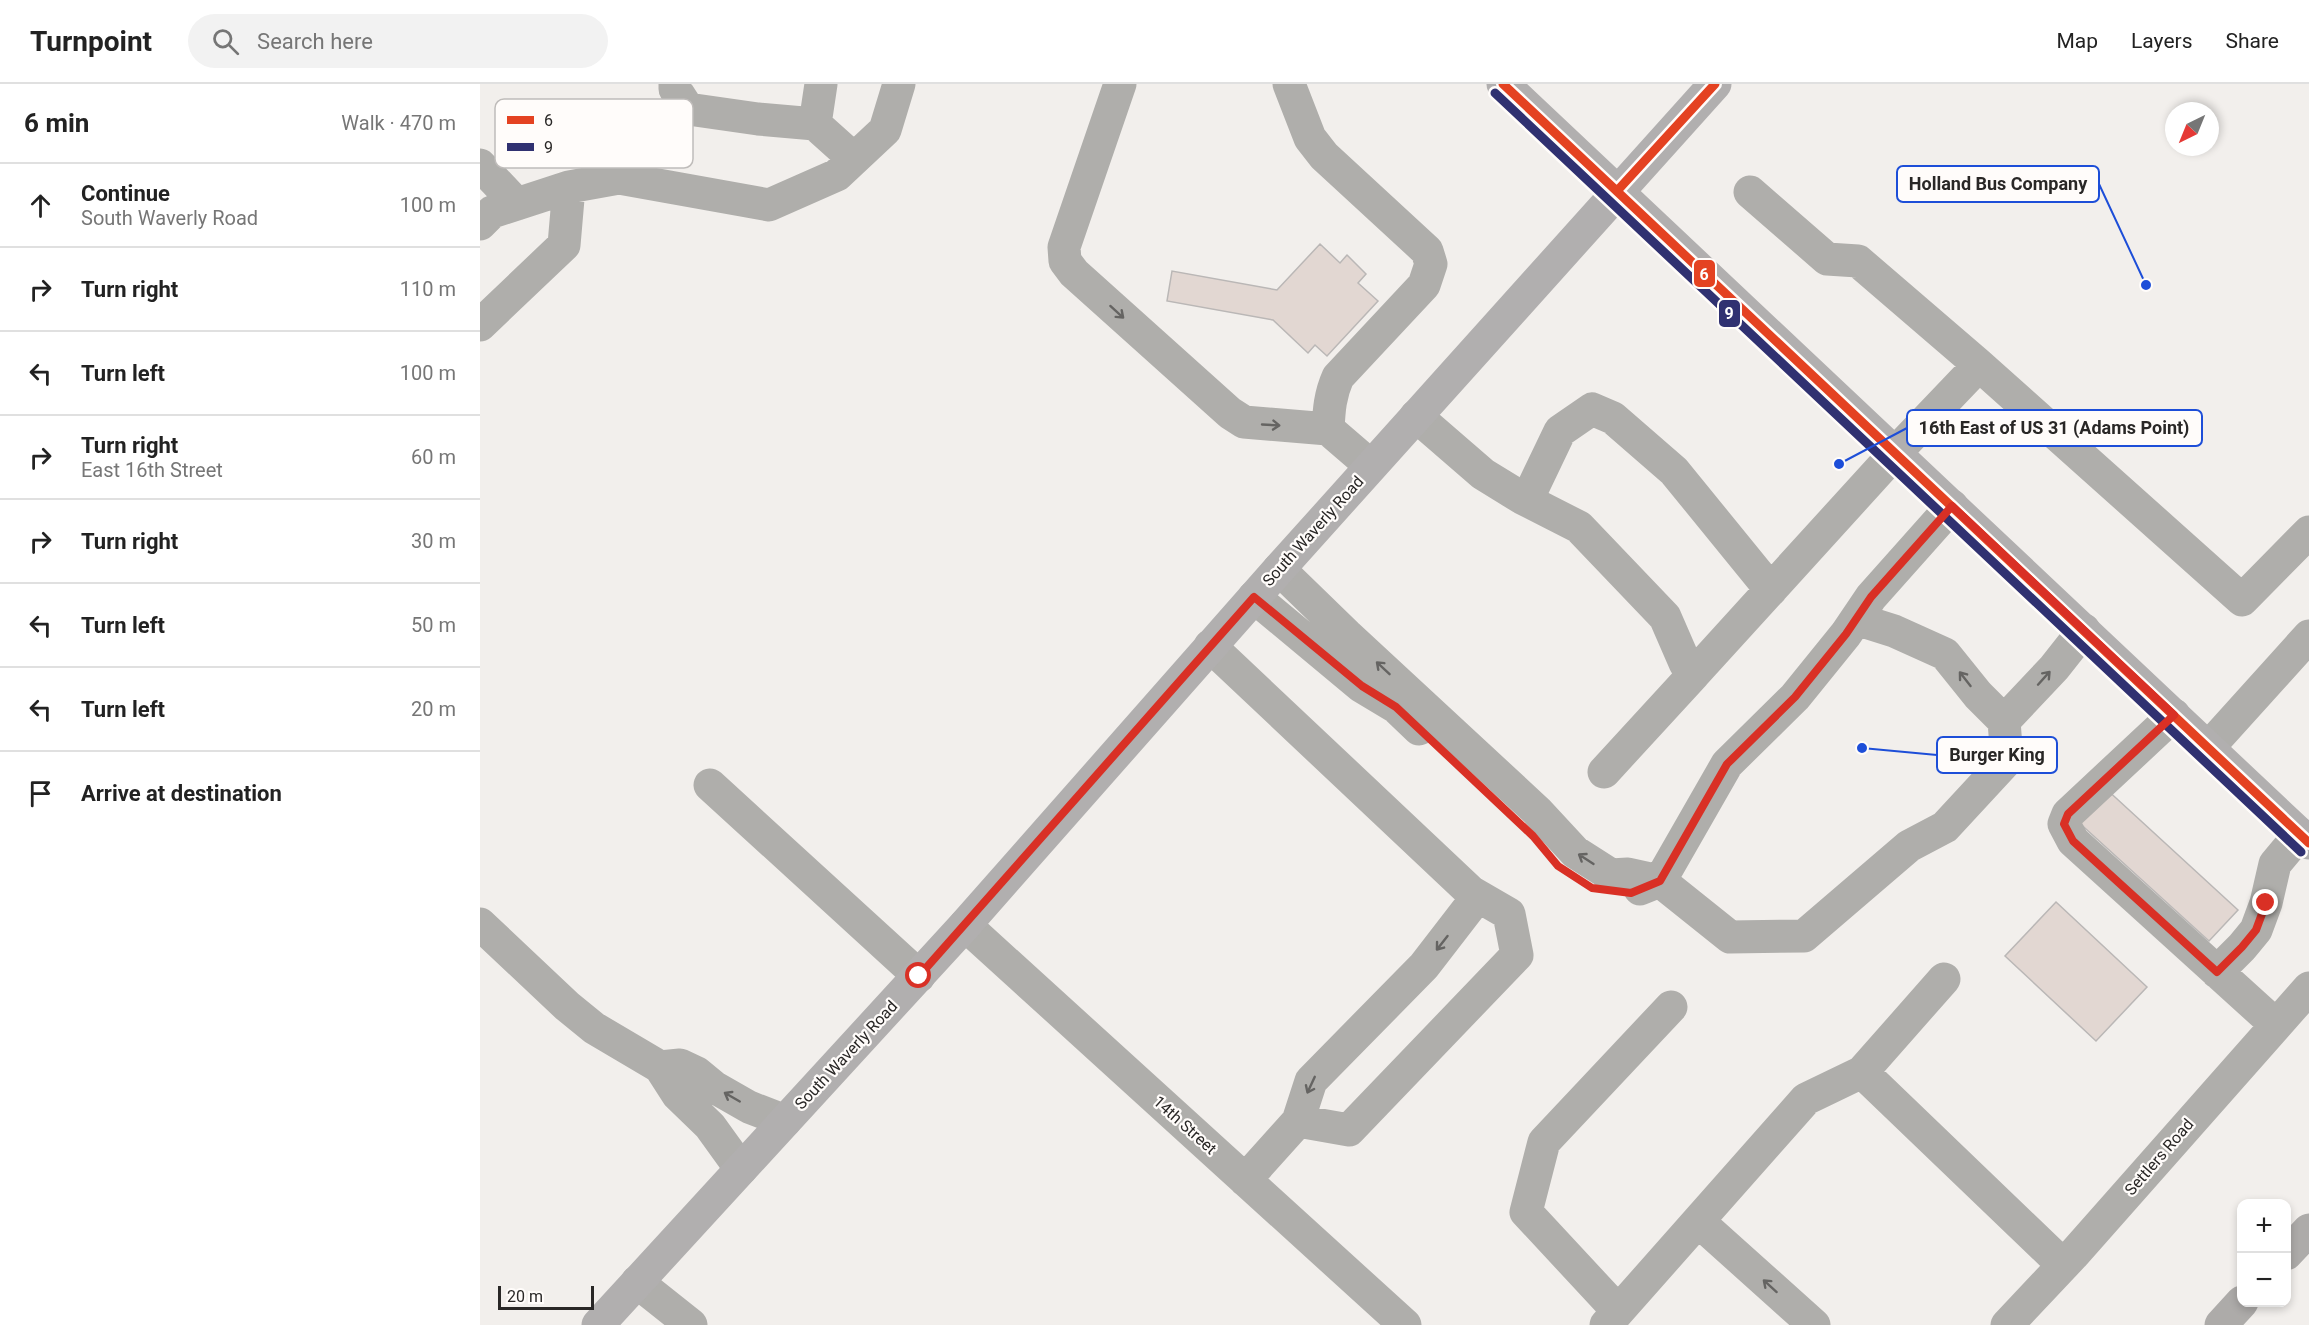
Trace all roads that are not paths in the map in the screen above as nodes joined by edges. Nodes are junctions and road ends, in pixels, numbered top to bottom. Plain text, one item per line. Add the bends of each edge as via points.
1 (675, 84) edge
2 (821, 84) edge
3 (899, 84) edge
4 (1120, 84) edge
5 (1289, 84) edge
6 (1503, 84) edge
7 (1715, 84) edge
8 (682, 99) edge
9 (693, 110) edge
10 (815, 124) junction
11 (854, 159) junction
12 (480, 165) edge
13 (569, 187) junction
14 (1617, 191) junction
15 (1750, 192) dead end
16 (517, 204) junction
17 (480, 224) edge
18 (480, 325) edge
19 (1979, 365) junction
20 (1416, 416) junction
21 (1328, 429) junction
22 (1895, 453) junction
23 (1371, 466) junction
24 (1527, 500) junction
25 (1952, 506) junction
26 (2309, 532) edge
27 (1279, 568) junction
28 (1771, 590) junction
29 (1254, 597) junction
30 (1856, 619) junction
31 (2084, 630) junction
32 (2309, 636) edge
33 (1210, 646) junction
34 (1694, 674) junction
35 (2174, 715) junction
36 (2004, 721) junction
37 (2208, 748) junction
38 (1604, 772) dead end
39 (710, 785) dead end
40 (2305, 839) edge
41 (1660, 881) junction
42 (1478, 896) junction
43 (480, 924) edge
44 (965, 925) junction
45 (2217, 972) junction
46 (919, 976) junction
47 (1944, 979) dead end
48 (2309, 988) edge
49 (1671, 1008) dead end
50 (2276, 1026) junction
51 (660, 1067) junction
52 (1862, 1072) junction
53 (785, 1121) junction
54 (1298, 1121) junction
55 (741, 1169) junction
56 (1245, 1180) junction
57 (1698, 1221) junction
58 (2309, 1230) edge
59 (2287, 1253) edge
60 (2063, 1265) junction
61 (637, 1282) junction
62 (2238, 1307) edge
63 (1612, 1318) edge
64 (1395, 1322) edge
65 (598, 1325) edge
66 (691, 1325) edge
67 (1814, 1325) edge
68 (2007, 1325) edge
69 (2222, 1325) edge

1 - 8 street
2 - 10 street
3 - 11 street via 885,130
4 -> 21 street via 1064,247 1065,261 1244,422
5 - 21 street via 1310,138 1324,156 1427,251 1431,264 1424,285 1338,377 1330,397
6 - 14 main road
7 - 14 main road, South Waverly Road
9 - 10 street
10 - 11 street
11 - 13 street via 837,175 769,205 619,178
12 - 16 street
13 - 16 street
13 - 18 street via 564,245
14 - 20 main road, South Waverly Road
14 - 22 main road
15 - 19 street via 1827,259 1858,261
16 - 17 street via 492,212
19 - 22 street
19 - 26 street via 2242,600
20 - 23 main road, South Waverly Road
20 - 24 street via 1483,474
21 - 23 street
22 - 25 main road
22 - 28 street
23 - 27 main road, South Waverly Road
24 - 28 street via 1560,431 1592,409 1613,418 1674,471
24 - 34 street via 1579,527 1665,617 1685,663
25 - 30 street
25 - 31 main road
27 - 29 main road, South Waverly Road
41 -> 27 street via 1628,874 1611,875 1575,852 1537,811
28 - 34 street
29 - 33 main road, South Waverly Road
29 - 41 street via 1362,686 1396,707 1533,836 1558,866 1592,888 1631,893
36 -> 30 street via 1945,654
30 - 41 street via 1795,697 1727,764
31 - 35 main road
36 -> 31 street
32 - 37 street
33 - 42 street
33 - 44 main road, South Waverly Road
34 - 38 street
35 - 37 main road
35 - 45 street via 2068,814 2064,824 2073,841
36 - 41 street via 2007,760 1945,827 1909,846 1804,936 1730,937
37 - 40 main road
39 - 46 street
40 - 45 street via 2275,864 2256,930
42 -> 54 street via 1424,966 1311,1081
42 - 54 street via 1509,914 1517,955 1349,1130
43 - 51 street via 594,1028
44 - 46 main road, South Waverly Road
44 - 56 street, 14th Street
45 - 50 street
46 - 53 main road, South Waverly Road
47 - 52 street
48 - 50 street, Settlers Road
49 - 63 street via 1544,1142 1526,1212
50 - 60 street, Settlers Road
53 -> 51 street via 749,1107 680,1065
51 - 55 street via 678,1095 710,1126
52 - 57 street via 1806,1099
52 - 60 street
53 - 55 main road, South Waverly Road
54 - 56 street
55 - 61 main road, South Waverly Road
56 - 64 street, 14th Street
57 - 63 street
67 -> 57 street
58 - 59 highway
60 - 68 street, Settlers Road
61 - 65 main road, South Waverly Road
61 - 66 street
62 - 69 highway

